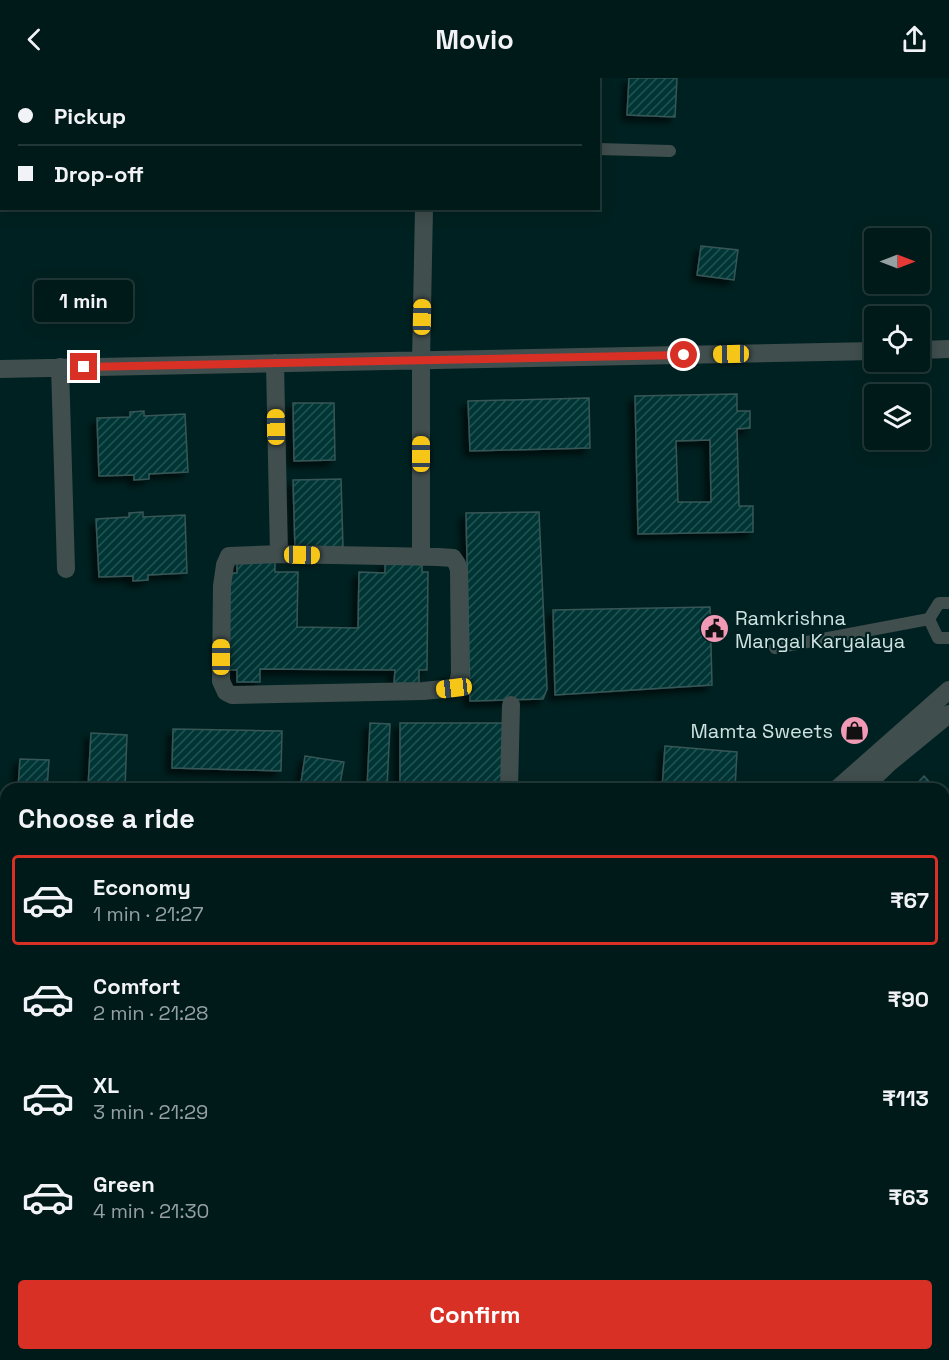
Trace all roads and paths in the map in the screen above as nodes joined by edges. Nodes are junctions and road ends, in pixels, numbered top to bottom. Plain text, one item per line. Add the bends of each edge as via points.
1 (600, 149) edge
2 (670, 151) dead end
3 (424, 210) edge
4 (949, 349) edge
5 (930, 350) edge
6 (864, 351) edge
7 (421, 360) junction
8 (275, 363) junction
9 (60, 368) junction
10 (0, 369) edge
11 (421, 549) dead end
12 (279, 554) junction
13 (66, 569) dead end
14 (949, 603) edge
15 (929, 619) junction
16 (949, 638) edge
17 (775, 648) dead end
18 (949, 690) edge
19 (511, 705) dead end
20 (949, 714) edge
21 (509, 783) edge
22 (844, 783) edge
23 (868, 783) edge

1 - 2 lane
3 - 7 street
4 - 5 street
6 - 7 street
7 - 8 street
7 - 11 street
8 - 9 street
8 - 12 street
9 - 10 street
9 - 13 street
12 - 12 street via 230,556 225,565 221,681 226,692 232,695 423,691 454,688 458,683 459,570 453,558
14 - 15 lane via 939,603
15 - 16 lane via 938,638
15 - 17 lane
18 - 22 street
19 - 21 street
20 - 23 street

